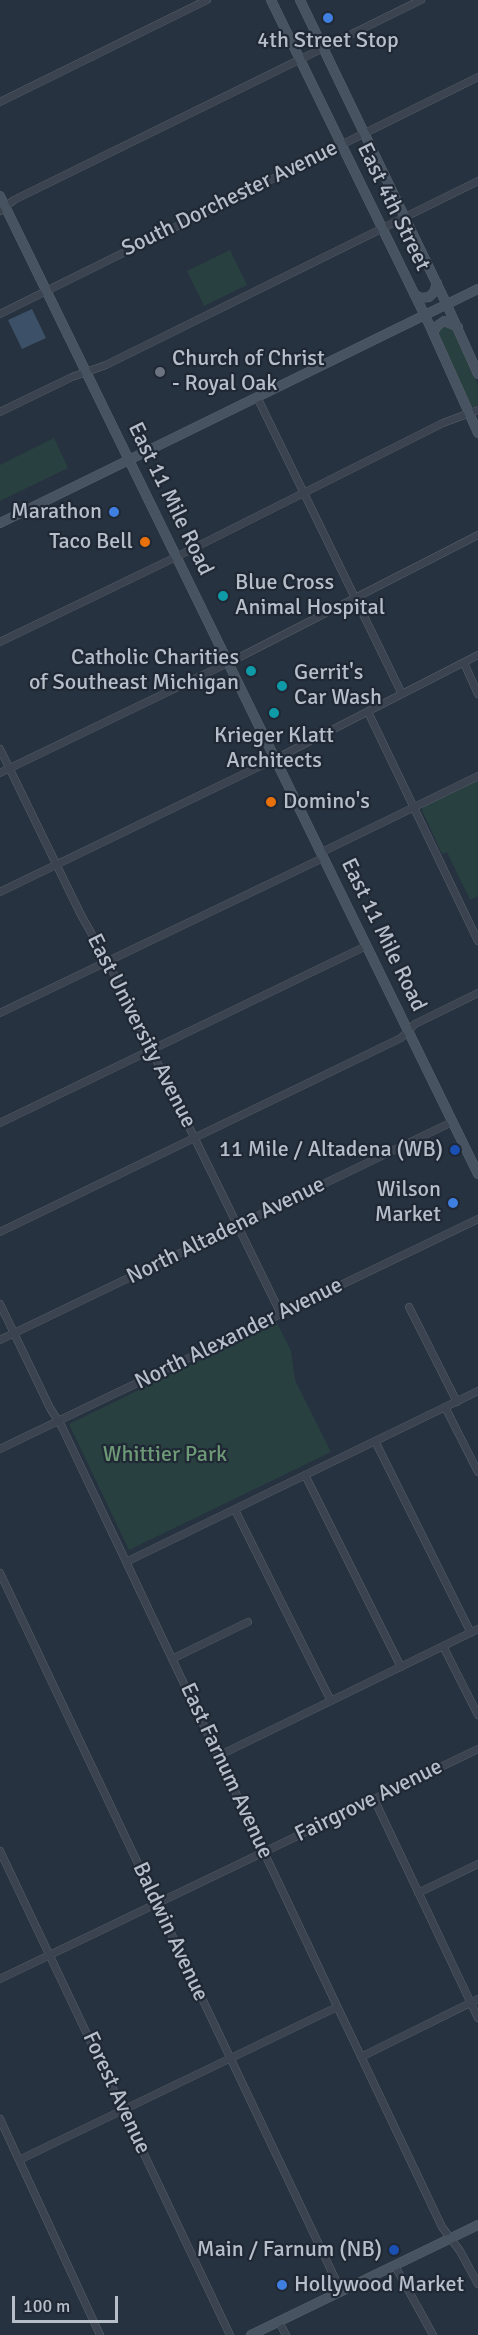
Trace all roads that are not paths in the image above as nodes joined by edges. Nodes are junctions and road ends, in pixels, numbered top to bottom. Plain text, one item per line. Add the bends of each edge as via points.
1 (207, 0) edge
2 (271, 0) edge
3 (300, 0) edge
4 (421, 0) edge
5 (323, 48) junction
6 (300, 59) junction
7 (478, 77) edge
8 (0, 102) edge
9 (365, 133) junction
10 (341, 144) junction
11 (478, 181) edge
12 (0, 196) edge
13 (3, 209) edge
14 (405, 217) junction
15 (382, 229) junction
16 (436, 284) junction
17 (46, 290) junction
18 (478, 290) edge
19 (414, 294) junction
20 (447, 304) junction
21 (0, 314) edge
22 (425, 315) junction
23 (458, 327) junction
24 (433, 333) junction
25 (86, 372) junction
26 (478, 374) edge
27 (257, 397) junction
28 (0, 411) edge
29 (474, 412) edge
30 (478, 433) edge
31 (129, 459) junction
32 (303, 492) junction
33 (0, 523) edge
34 (478, 535) edge
35 (176, 557) junction
36 (354, 598) junction
37 (0, 642) edge
38 (478, 655) edge
39 (228, 663) junction
40 (464, 663) junction
41 (402, 694) junction
42 (478, 694) edge
43 (368, 712) junction
44 (0, 749) edge
45 (275, 759) junction
46 (9, 768) junction
47 (0, 773) edge
48 (478, 776) edge
49 (414, 807) junction
50 (322, 855) junction
51 (56, 865) junction
52 (0, 892) edge
53 (478, 941) edge
54 (366, 946) junction
55 (108, 961) junction
56 (478, 993) edge
57 (0, 1013) edge
58 (408, 1031) junction
59 (152, 1049) junction
60 (452, 1122) junction
61 (0, 1123) edge
62 (195, 1138) junction
63 (478, 1174) edge
64 (478, 1219) edge
65 (238, 1226) junction
66 (0, 1232) edge
67 (0, 1304) edge
68 (410, 1307) dead end
69 (281, 1314) junction
70 (14, 1334) junction
71 (0, 1340) edge
72 (478, 1391) edge
73 (457, 1402) junction
74 (445, 1407) junction
75 (58, 1421) junction
76 (375, 1441) junction
77 (0, 1449) edge
78 (478, 1472) edge
79 (305, 1475) junction
80 (235, 1510) junction
81 (126, 1562) junction
82 (0, 1573) edge
83 (248, 1622) dead end
84 (474, 1631) edge
85 (443, 1646) junction
86 (172, 1659) junction
87 (401, 1667) junction
88 (330, 1701) junction
89 (478, 1715) edge
90 (478, 1749) edge
91 (218, 1756) junction
92 (374, 1799) junction
93 (0, 1851) edge
94 (264, 1851) junction
95 (478, 1864) edge
96 (418, 1893) junction
97 (156, 1903) junction
98 (50, 1954) junction
99 (0, 1979) edge
100 (478, 1999) edge
101 (470, 2003) junction
102 (337, 2007) junction
103 (478, 2018) edge
104 (361, 2057) junction
105 (230, 2058) junction
106 (123, 2110) junction
107 (0, 2119) edge
108 (19, 2160) junction
109 (478, 2225) edge
110 (451, 2238) junction
111 (395, 2266) junction
112 (478, 2284) edge
113 (341, 2291) junction
114 (279, 2322) junction
115 (100, 2335) edge
116 (230, 2335) edge
117 (251, 2335) edge
118 (286, 2335) edge
119 (433, 2335) edge

1 - 8 street
2 - 6 street, East 4th Street
3 - 5 street, East 4th Street
4 - 5 street
5 - 6 street
5 - 9 street, East 4th Street
6 - 10 street, East 4th Street
6 - 13 street via 14,200
7 - 9 street, South Dorchester Avenue
9 - 10 street, South Dorchester Avenue
9 - 14 street, East 4th Street
10 - 15 street, East 4th Street
10 - 17 street, South Dorchester Avenue
11 - 14 street
12 - 13 street, East 11 Mile Road
13 - 17 street, East 11 Mile Road
14 - 15 street
14 - 16 street, East 4th Street
15 - 19 street, East 4th Street
15 - 25 street
16 - 19 street via 429,297
16 - 20 street, East 4th Street
17 - 21 street, South Dorchester Avenue
17 - 25 street, East 11 Mile Road
18 - 20 street
19 - 22 street, East 4th Street
20 - 22 street
20 - 23 street, East 4th Street
22 - 24 street, East 4th Street
22 - 27 street
23 - 24 street via 444,321
23 - 26 street, East 4th Street
24 - 29 street, East 4th Street
25 - 28 street
25 - 31 street, East 11 Mile Road
27 - 31 street
27 - 32 street
29 - 30 street, East 4th Street
29 - 32 street via 443,423
31 - 33 street
31 - 35 street, East 11 Mile Road
32 - 35 street
32 - 36 street
34 - 36 street
35 - 37 street
35 - 39 street, East 11 Mile Road
36 - 39 street
36 - 41 street
38 - 40 street
39 - 45 street, East 11 Mile Road
39 - 46 street
40 - 41 street
40 - 42 street
41 - 43 street
43 - 45 street
43 - 49 street
44 - 46 street, East University Avenue
45 - 50 street, East 11 Mile Road
45 - 51 street
46 - 47 street
46 - 51 street, East University Avenue
48 - 49 street
49 - 50 street
49 - 53 street
50 - 54 street, East 11 Mile Road
50 - 55 street
51 - 52 street
51 - 55 street, East University Avenue
54 - 58 street, East 11 Mile Road
54 - 59 street
55 - 57 street
55 - 59 street, East University Avenue
56 - 58 street
58 - 60 street, East 11 Mile Road
58 - 62 street via 401,1038
59 - 61 street
59 - 62 street, East University Avenue
60 - 63 street, East 11 Mile Road
60 - 65 street, North Altadena Avenue
62 - 65 street, East University Avenue
62 - 66 street
64 - 69 street, North Alexander Avenue
65 - 69 street, East University Avenue
65 - 70 street, North Altadena Avenue
67 - 70 street, East Farnum Avenue
68 - 73 street
69 - 75 street, North Alexander Avenue
70 - 71 street, North Altadena Avenue
70 - 75 street, East Farnum Avenue
72 - 73 street
73 - 74 street
74 - 76 street
74 - 78 street
75 - 77 street, North Alexander Avenue
75 - 81 street, East Farnum Avenue
76 - 79 street
76 - 84 street
79 - 80 street
79 - 87 street
80 - 81 street
80 - 88 street
81 - 86 street, East Farnum Avenue
82 - 97 street, Baldwin Avenue
83 - 86 street
84 - 85 street
85 - 87 street
85 - 89 street
86 - 91 street, East Farnum Avenue
87 - 88 street
88 - 91 street
90 - 92 street, Fairgrove Avenue
91 - 94 street, East Farnum Avenue
92 - 94 street, Fairgrove Avenue
92 - 96 street
93 - 98 street, Forest Avenue
94 - 97 street, Fairgrove Avenue
94 - 102 street, East Farnum Avenue
95 - 96 street
96 - 101 street
97 - 98 street, Fairgrove Avenue
97 - 105 street, Baldwin Avenue
98 - 99 street, Fairgrove Avenue
98 - 106 street, Forest Avenue
100 - 101 street
101 - 103 street
101 - 104 street
102 - 104 street, East Farnum Avenue
102 - 105 street
104 - 110 street, East Farnum Avenue via 442,2227
105 - 106 street
105 - 113 street, Baldwin Avenue
106 - 108 street
106 - 116 street, Forest Avenue
107 - 108 street
108 - 115 street
109 - 110 street
110 - 111 street
110 - 112 street, East Farnum Avenue
111 - 113 street
111 - 119 street
113 - 114 street
114 - 117 street
114 - 118 street

